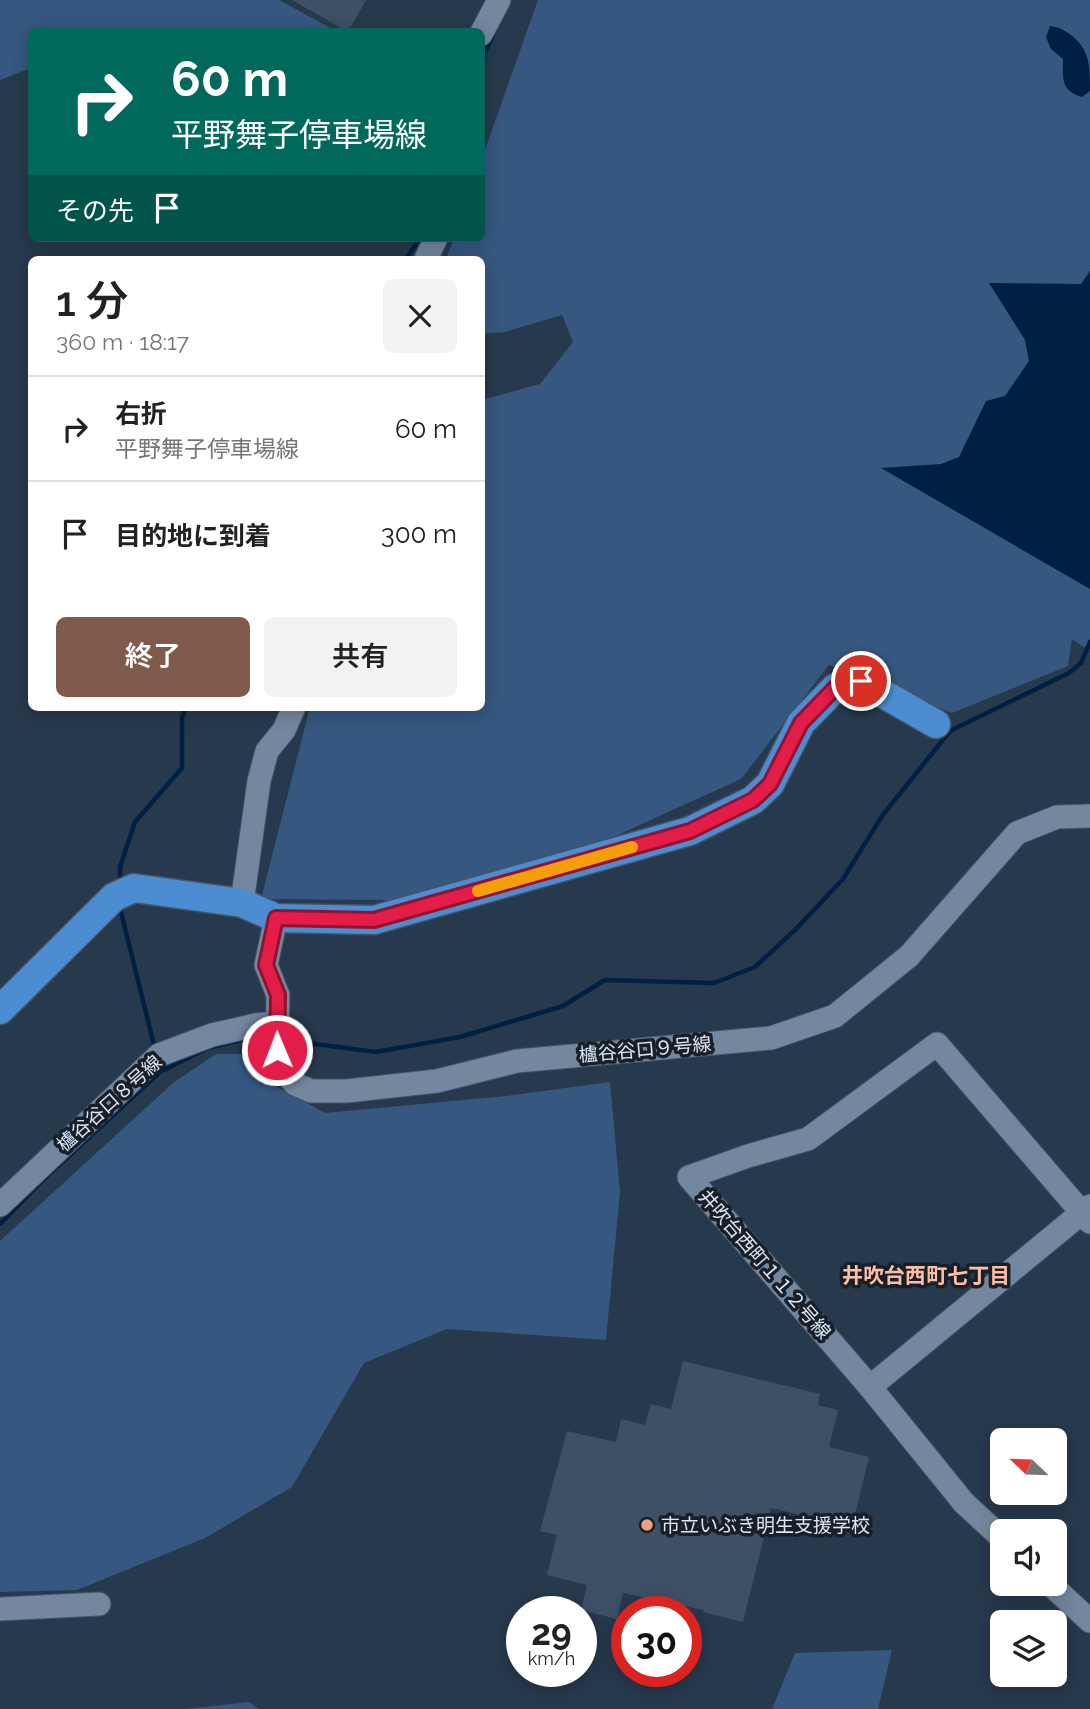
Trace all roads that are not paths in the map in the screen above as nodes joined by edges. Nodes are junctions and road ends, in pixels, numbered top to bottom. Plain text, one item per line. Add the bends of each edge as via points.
1 (499, 0) edge
2 (484, 28) edge
3 (292, 711) edge
4 (936, 724) dead end
5 (1090, 816) edge
6 (242, 904) junction
7 (276, 918) junction
8 (0, 1010) edge
9 (277, 1036) junction
10 (0, 1205) edge
11 (1088, 1214) edge
12 (870, 1387) junction
13 (990, 1527) edge
14 (1063, 1596) edge
15 (99, 1604) dead end
16 (0, 1608) edge
17 (1090, 1621) edge

1 - 2 street
3 - 6 street via 267,751 258,781
4 - 7 main road via 853,679 835,688 801,723 770,784 753,800 690,831 374,920
5 - 9 street, 櫨谷谷口９号線 via 1057,817 1017,833 909,956 835,1016 771,1038 517,1061 436,1081 311,1091 295,1084 283,1070
6 - 7 main road
6 - 8 main road via 134,888 118,895
7 - 9 street, 櫨谷谷口９号線 via 266,965 278,995
9 - 10 street, 櫨谷谷口８号線 via 256,1024 159,1055
11 - 12 street
11 - 12 street, 井吹台西町１１２号線 via 937,1044 808,1139 689,1177
12 - 13 street via 964,1503
14 - 17 street
15 - 16 street

